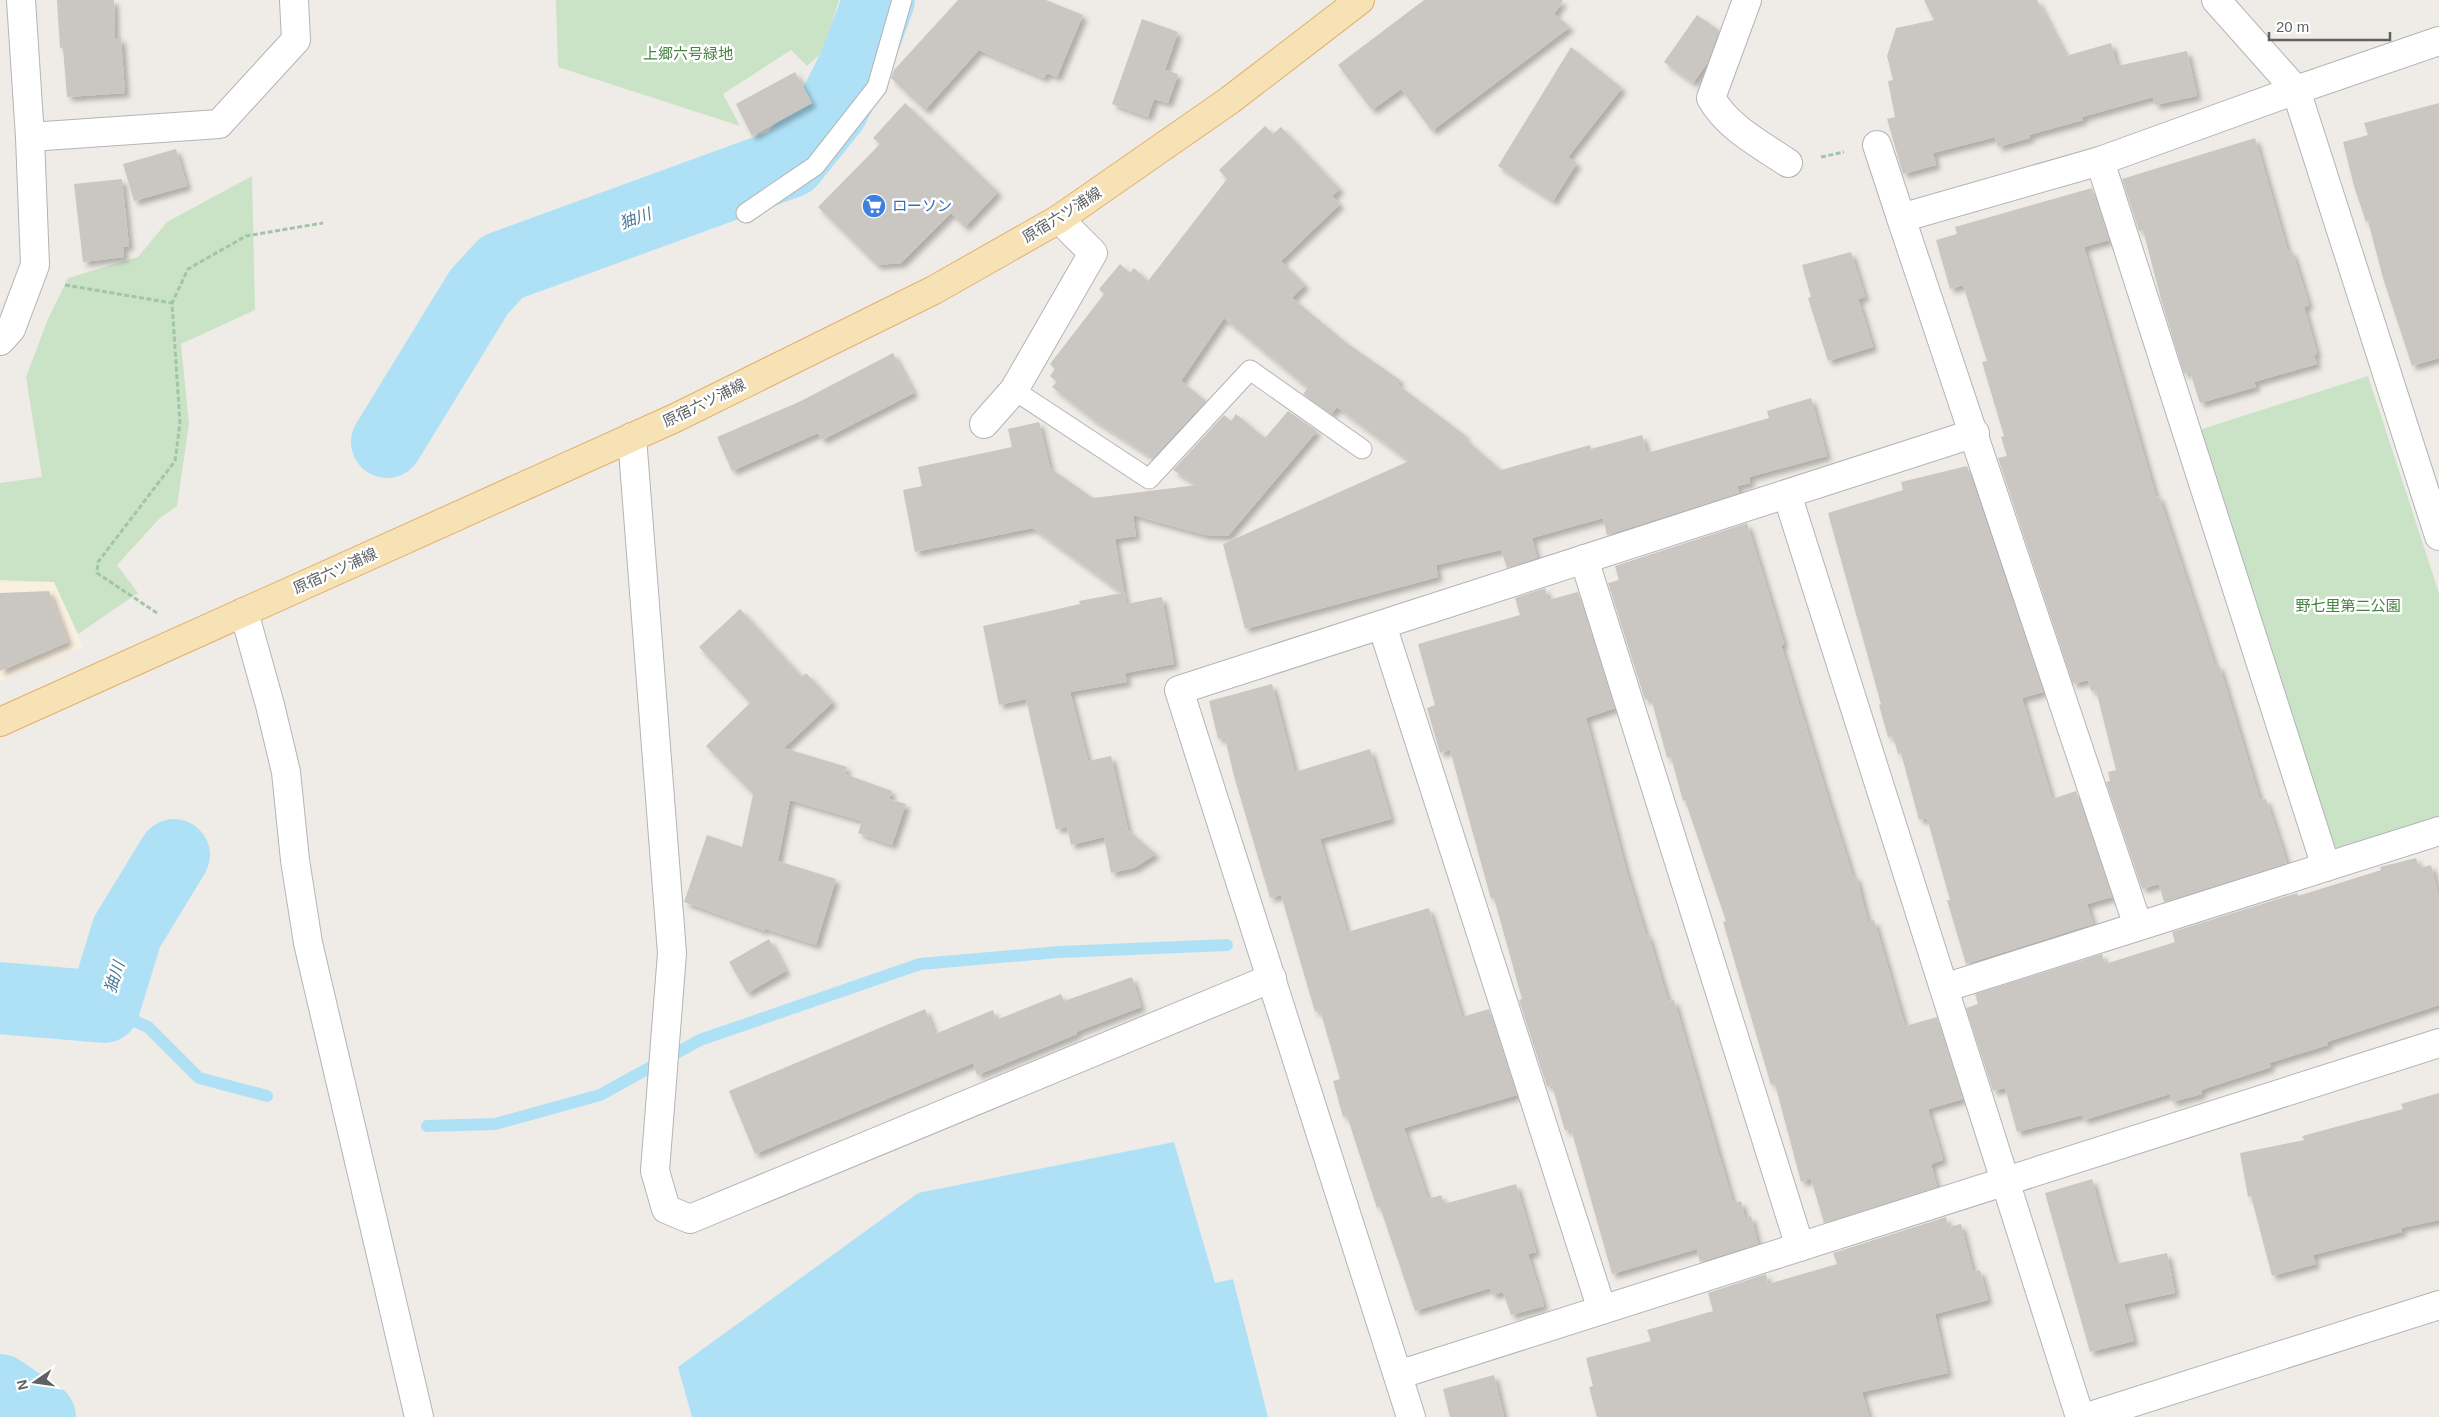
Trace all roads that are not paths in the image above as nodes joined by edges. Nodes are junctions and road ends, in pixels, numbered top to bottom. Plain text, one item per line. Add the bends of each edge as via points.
1 (21, 0) edge
2 (294, 0) edge
3 (902, 0) edge
4 (1360, 0) edge
5 (1747, 0) edge
6 (2216, 0) edge
7 (2439, 41) edge
8 (2296, 90) junction
9 (30, 137) junction
10 (1876, 146) road end
11 (2100, 161) junction
12 (1788, 163) road end
13 (746, 212) dead end
14 (1902, 218) junction
15 (1059, 220) junction
16 (0, 341) edge
17 (1014, 390) junction
18 (984, 424) dead end
19 (1975, 433) junction
20 (632, 437) junction
21 (1362, 448) dead end
22 (1787, 494) junction
23 (2439, 536) edge
24 (1584, 559) junction
25 (244, 612) junction
26 (1382, 625) junction
27 (0, 722) edge
28 (2439, 831) edge
29 (2326, 867) junction
30 (2138, 926) junction
31 (1272, 978) junction
32 (1944, 988) junction
33 (2439, 1044) edge
34 (2006, 1182) junction
35 (1800, 1248) junction
36 (2439, 1305) edge
37 (1602, 1310) junction
38 (1398, 1375) junction
39 (419, 1417) edge
40 (1411, 1417) edge
41 (2080, 1417) edge
42 (2087, 1417) edge

1 - 9 street
2 - 9 street via 296,40 219,124
3 - 13 lane via 877,87 815,166
4 - 15 main road, 原宿六ツ浦線 via 1230,100
5 - 12 street via 1711,98 1730,123
6 - 8 street
7 - 8 street
8 - 11 street
8 - 23 street
9 - 16 street via 35,266 11,329
10 - 14 street
11 - 14 street
11 - 29 street
14 - 19 street
15 - 17 street via 1093,253
15 - 20 main road, 原宿六ツ浦線 via 934,290
17 - 18 street
17 - 21 lane via 1150,480 1250,370
19 - 22 street
19 - 30 street
20 - 25 main road, 原宿六ツ浦線
20 - 31 street via 672,952 655,1171 666,1209 690,1219
22 - 24 street
22 - 32 street
24 - 26 street
24 - 35 street
25 - 27 main road, 原宿六ツ浦線
25 - 39 street via 286,772 308,943
26 - 31 street via 1180,690
26 - 37 street
28 - 29 street
29 - 30 street
30 - 32 street
31 - 38 street
32 - 34 street
33 - 34 street
34 - 35 street
34 - 41 street
35 - 37 street
36 - 42 street
37 - 38 street
38 - 40 street

